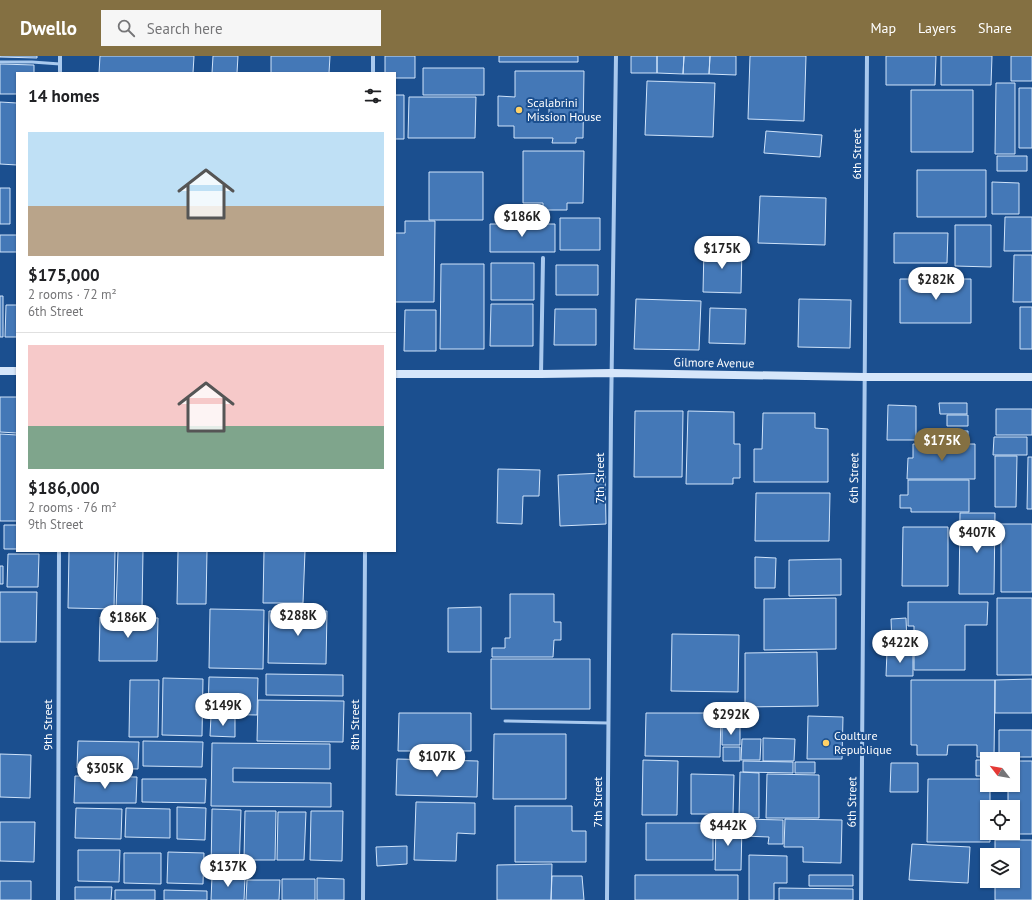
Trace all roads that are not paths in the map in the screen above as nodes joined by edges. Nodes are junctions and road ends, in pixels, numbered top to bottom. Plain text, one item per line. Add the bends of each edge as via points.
1 (60, 56) edge
2 (373, 56) edge
3 (616, 56) edge
4 (867, 56) edge
5 (0, 62) edge
6 (60, 64) junction
7 (60, 72) edge
8 (373, 72) edge
9 (543, 258) dead end
10 (0, 371) edge
11 (16, 371) edge
12 (612, 373) junction
13 (396, 374) edge
14 (541, 374) junction
15 (865, 377) junction
16 (1032, 377) edge
17 (59, 552) edge
18 (365, 552) edge
19 (505, 721) dead end
20 (608, 723) junction
21 (58, 900) edge
22 (363, 900) edge
23 (607, 900) edge
24 (861, 900) edge

1 - 6 street
2 - 8 street
3 - 12 street, 7th Street
4 - 15 street, 6th Street
5 - 6 lane
6 - 7 street
9 - 14 street
10 - 11 main road
12 - 14 main road, Gilmore Avenue
12 - 15 main road, Gilmore Avenue
12 - 20 street, 7th Street
13 - 14 main road, Gilmore Avenue
15 - 16 main road, Gilmore Avenue
15 - 24 street, 6th Street
17 - 21 street, 9th Street
18 - 22 street, 8th Street
19 - 20 lane
20 - 23 street, 7th Street

